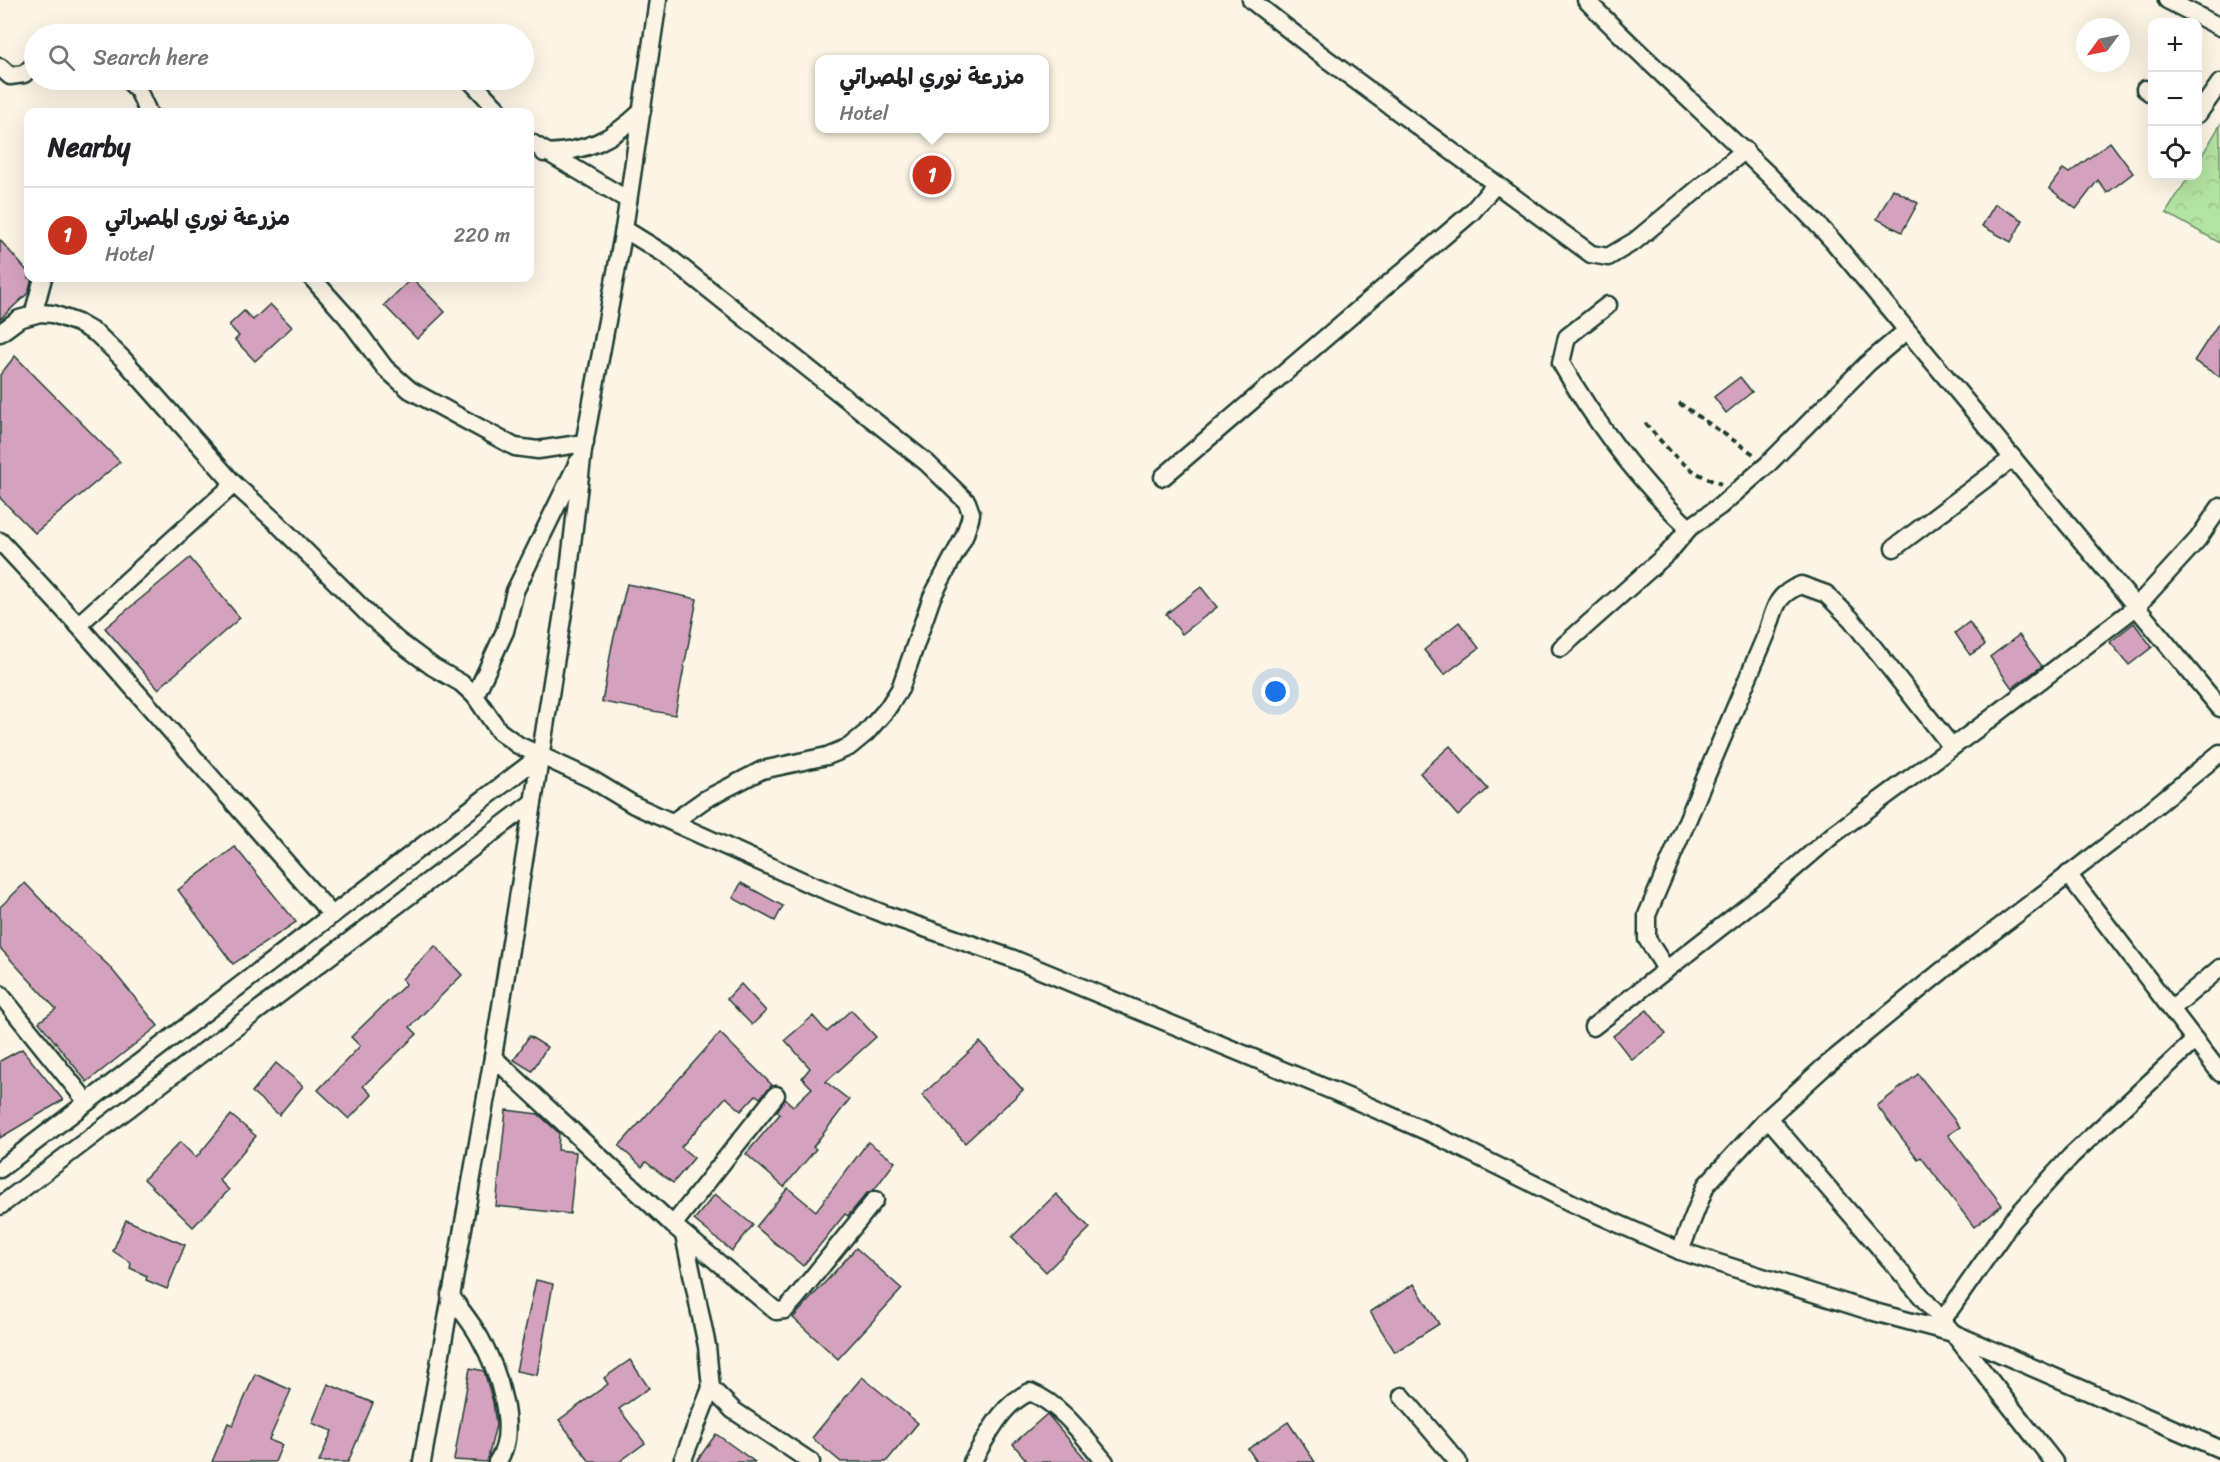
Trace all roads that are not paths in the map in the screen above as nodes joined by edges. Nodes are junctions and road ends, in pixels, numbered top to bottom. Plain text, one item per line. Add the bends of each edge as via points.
1 (658, 0) edge
2 (1251, 0) edge
3 (1586, 0) edge
4 (2167, 0) edge
5 (2220, 27) edge
6 (0, 67) edge
7 (24, 71) edge
8 (2220, 83) edge
9 (138, 90) edge
10 (479, 90) edge
11 (145, 108) edge
12 (496, 108) edge
13 (2202, 108) edge
14 (642, 111) junction
15 (534, 145) edge
16 (1745, 150) junction
17 (543, 153) junction
18 (1496, 184) junction
19 (628, 200) junction
20 (624, 229) junction
21 (42, 282) edge
22 (316, 282) edge
23 (1608, 305) dead end
24 (33, 315) junction
25 (1906, 331) junction
26 (0, 333) edge
27 (584, 447) junction
28 (2013, 458) junction
29 (1164, 477) dead end
30 (234, 484) junction
31 (2220, 507) edge
32 (1689, 528) junction
33 (0, 541) edge
34 (1894, 548) dead end
35 (2136, 607) junction
36 (78, 625) junction
37 (1561, 648) dead end
38 (475, 696) junction
39 (2220, 708) edge
40 (1952, 747) junction
41 (2220, 753) edge
42 (540, 756) junction
43 (533, 802) junction
44 (673, 822) junction
45 (2068, 874) junction
46 (332, 915) junction
47 (2220, 968) edge
48 (1666, 969) junction
49 (0, 994) edge
50 (2171, 1009) junction
51 (1593, 1027) dead end
52 (2195, 1040) junction
53 (493, 1057) junction
54 (2220, 1072) edge
55 (776, 1095) dead end
56 (87, 1102) junction
57 (1768, 1118) junction
58 (0, 1169) edge
59 (875, 1200) dead end
60 (0, 1206) edge
61 (679, 1230) junction
62 (1680, 1251) junction
63 (450, 1295) junction
64 (1948, 1327) junction
65 (711, 1388) junction
66 (1402, 1396) dead end
67 (2220, 1449) edge
68 (422, 1462) edge
69 (497, 1462) edge
70 (682, 1462) edge
71 (811, 1462) edge
72 (972, 1462) edge
73 (1105, 1462) edge
74 (1458, 1462) edge
75 (2054, 1462) edge

1 - 14 street
2 - 18 street
3 - 16 street
4 - 5 street
6 - 7 street via 10,76
8 - 13 street
9 - 11 street
10 - 12 street
14 - 17 street via 618,131 590,146
14 - 19 street
15 - 17 street
16 - 18 street via 1635,241 1608,257 1592,254
16 - 25 street via 1833,241
17 - 19 street
18 - 29 street via 1471,213
19 - 20 street
20 - 27 street
20 - 44 street via 666,255 927,463 953,486 971,513 964,537 932,597 900,689 866,733 849,747 826,756 762,770
21 - 24 street
22 - 27 street via 385,368 410,390 515,447
23 - 32 street via 1567,337 1561,363 1633,465
24 - 26 street
24 - 30 street via 53,314 97,334 123,358
25 - 28 street
25 - 32 street via 1867,364 1768,464
27 - 38 street via 515,591 505,631
27 - 42 street
28 - 34 street
28 - 35 street
30 - 36 street
30 - 38 street via 398,641
31 - 35 street via 2198,539
32 - 37 street via 1669,552
33 - 36 street
35 - 39 street
35 - 40 street
36 - 46 street
38 - 42 street via 499,731
40 - 48 street via 1834,834
40 - 48 street via 1851,619 1826,594 1801,585 1785,591 1647,915 1647,939
41 - 45 street
42 - 43 street
42 - 44 street
42 - 46 street
43 - 53 street
43 - 60 street
44 - 62 street via 884,914 1022,962 1360,1103
45 - 50 street
45 - 57 street via 1823,1068
46 - 56 street
47 - 50 street
48 - 51 street
49 - 56 street
50 - 52 street
52 - 54 street
52 - 64 street via 2071,1156 2019,1213
53 - 61 street
53 - 63 street
55 - 61 street
56 - 58 street
57 - 62 street via 1706,1185
57 - 64 street
59 - 61 street via 785,1310 776,1311
61 - 65 street via 707,1346
62 - 64 street via 1868,1310
63 - 68 street
63 - 69 street via 480,1338 497,1379 508,1440
64 - 67 street
64 - 75 street
65 - 70 street
65 - 71 street via 733,1410
66 - 74 street
72 - 73 street via 1005,1410 1016,1398 1030,1392 1064,1415

